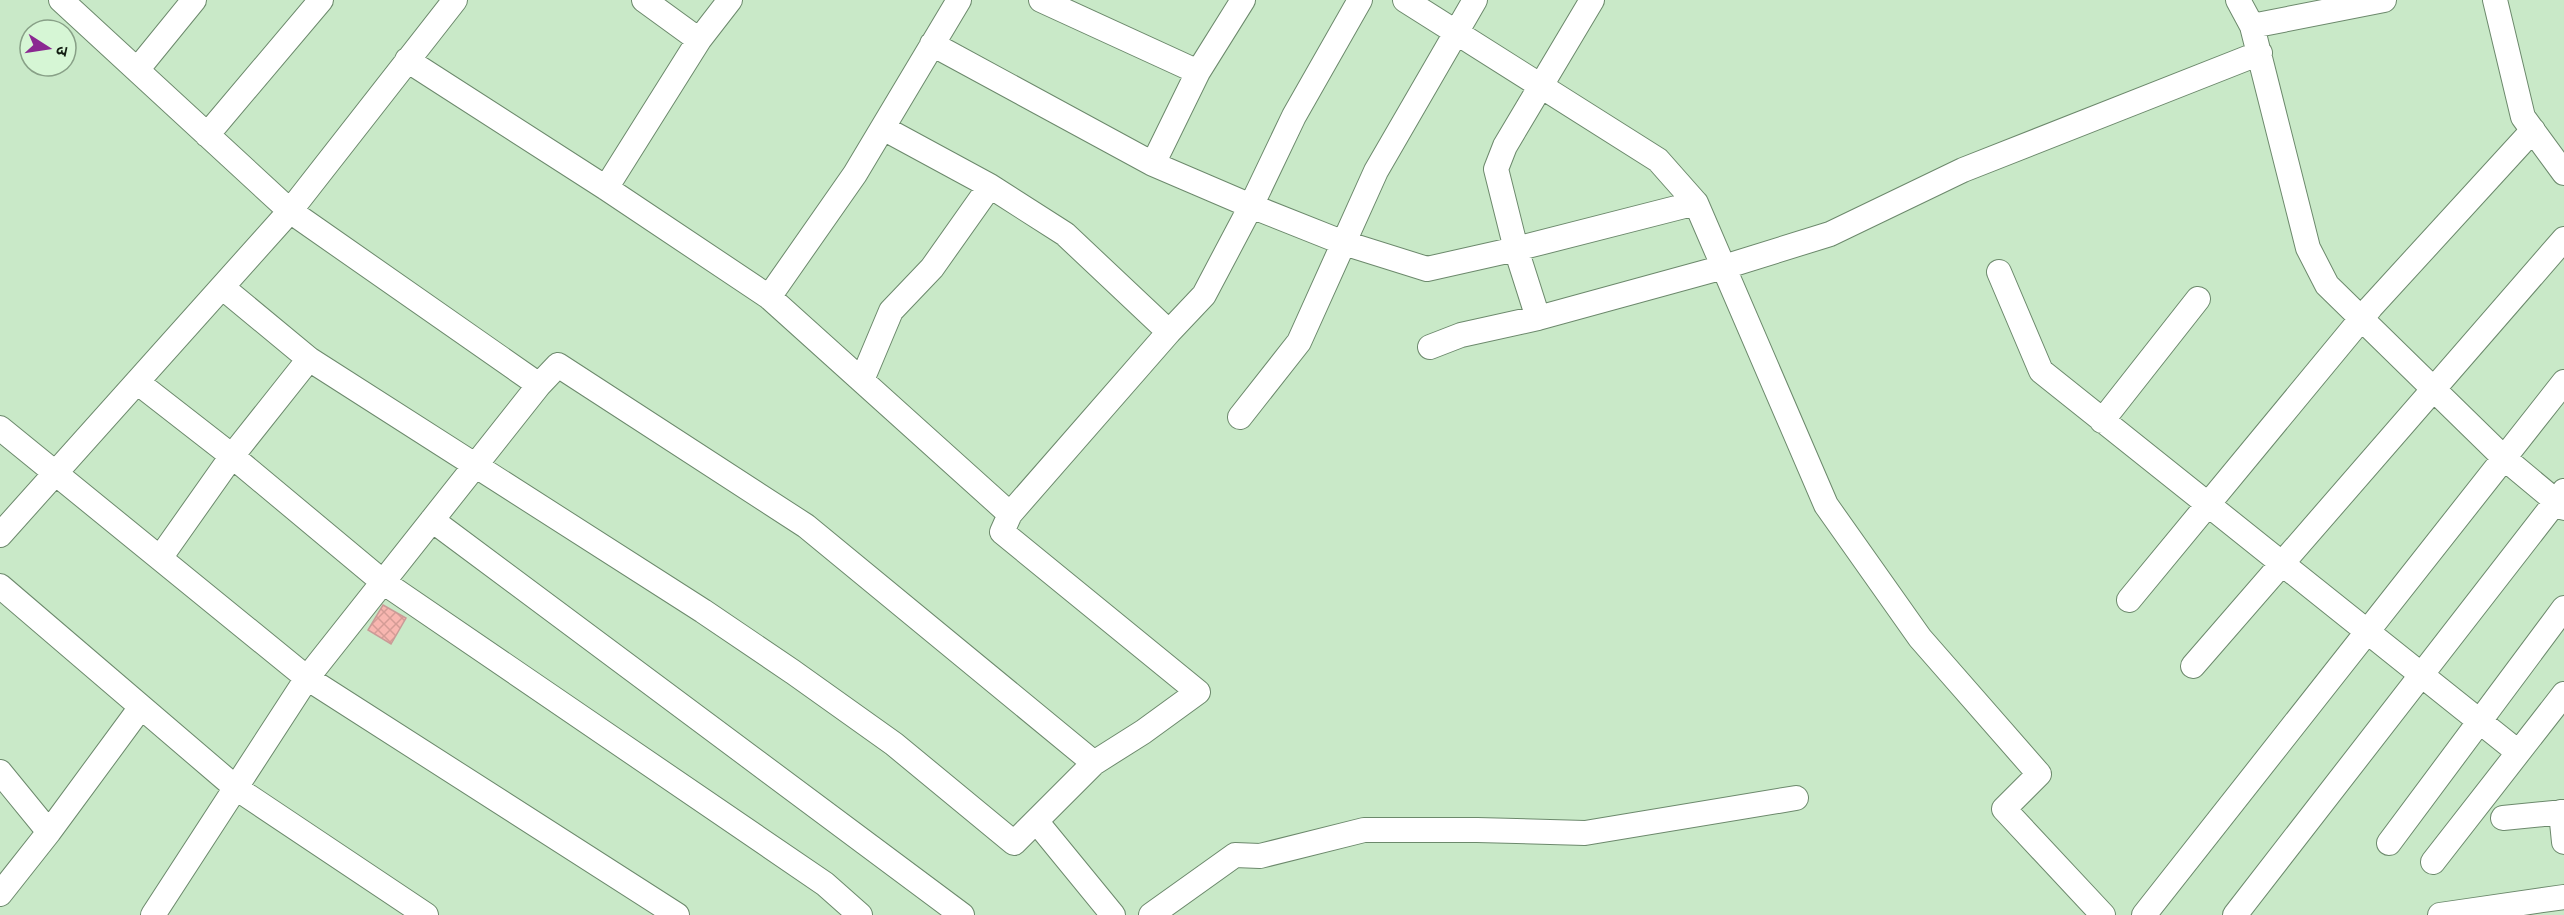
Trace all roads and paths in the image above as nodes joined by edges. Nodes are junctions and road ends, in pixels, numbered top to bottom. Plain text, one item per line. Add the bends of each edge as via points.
1 (61, 0) edge
2 (194, 0) edge
3 (321, 0) edge
4 (455, 0) edge
5 (644, 0) edge
6 (730, 0) edge
7 (959, 0) edge
8 (1041, 0) edge
9 (1243, 0) edge
10 (1360, 0) edge
11 (1405, 0) edge
12 (1475, 0) edge
13 (1592, 0) edge
14 (2238, 0) edge
15 (2384, 0) edge
16 (2495, 0) edge
17 (2252, 26) junction
18 (1457, 33) junction
19 (699, 40) junction
20 (932, 44) junction
21 (2260, 53) junction
22 (407, 60) junction
23 (137, 70) junction
24 (1198, 72) junction
25 (1540, 86) junction
26 (883, 128) junction
27 (2533, 130) junction
28 (207, 135) junction
29 (1154, 164) junction
30 (2564, 173) edge
31 (990, 186) junction
32 (606, 188) junction
33 (1696, 203) junction
34 (1251, 206) junction
35 (290, 211) junction
36 (2564, 239) edge
37 (1344, 243) junction
38 (1516, 249) junction
39 (1724, 267) junction
40 (1999, 272) dead end
41 (222, 287) junction
42 (769, 297) junction
43 (2198, 299) dead end
44 (1538, 318) junction
45 (2362, 320) junction
46 (1169, 332) junction
47 (1430, 347) dead end
48 (309, 359) junction
49 (862, 380) junction
50 (2564, 381) edge
51 (137, 382) junction
52 (539, 385) junction
53 (2434, 389) junction
54 (1240, 417) dead end
55 (2102, 421) junction
56 (0, 428) edge
57 (232, 456) junction
58 (2504, 458) junction
59 (475, 466) junction
60 (55, 472) junction
61 (2561, 500) edge
62 (2208, 505) junction
63 (1010, 514) junction
64 (432, 520) junction
65 (0, 535) edge
66 (160, 558) junction
67 (2282, 564) junction
68 (383, 582) junction
69 (0, 586) edge
70 (2129, 600) dead end
71 (2564, 608) edge
72 (2367, 632) junction
73 (2193, 666) dead end
74 (2421, 675) junction
75 (307, 678) junction
76 (2564, 694) edge
77 (141, 706) junction
78 (2480, 721) junction
79 (2518, 752) junction
80 (1095, 762) junction
81 (0, 772) edge
82 (236, 788) junction
83 (1796, 798) dead end
84 (2562, 812) edge
85 (2503, 818) dead end
86 (1036, 821) junction
87 (49, 832) junction
88 (2564, 842) edge
89 (2389, 843) dead end
90 (2433, 862) dead end
91 (0, 894) edge
92 (2564, 897) edge
93 (153, 915) edge
94 (426, 915) edge
95 (677, 915) edge
96 (860, 915) edge
97 (962, 915) edge
98 (1113, 915) edge
99 (1151, 915) edge
100 (2102, 915) edge
101 (2144, 915) edge
102 (2235, 915) edge
103 (2440, 915) edge

1 - 23 street
2 - 23 street
3 - 28 street
4 - 22 street
5 - 19 street
6 - 19 street
7 - 20 street
8 - 24 street
9 - 24 street
10 - 34 street via 1294,116
11 - 18 street
12 - 18 street
13 - 25 street
14 - 17 street
15 - 17 street
16 - 27 street via 2523,117
17 - 21 street
18 - 25 street
18 - 37 street via 1376,171
19 - 32 street
20 - 26 street
20 - 29 street
21 - 39 street via 1962,170 1830,234
21 - 45 street via 2308,248 2327,285
22 - 32 street
22 - 35 street
23 - 28 street
24 - 29 street
25 - 33 street via 1658,160
25 - 38 street via 1504,146 1496,169
26 - 31 street
26 - 42 street
27 - 30 street
27 - 45 street
28 - 35 street
29 - 34 street
31 - 46 street via 1065,234
31 - 49 street via 932,268 891,311
32 - 42 street
33 - 38 street
33 - 39 street
34 - 37 street
34 - 46 street via 1204,295
35 - 41 street
35 - 52 street
36 - 53 street
37 - 38 street via 1427,269
37 - 54 street via 1299,342
38 - 44 street
39 - 44 street
39 - 100 street via 1826,505 1920,638 2039,774 2004,809
40 - 55 street via 2041,372
41 - 48 street
41 - 51 street
42 - 49 street
43 - 55 street
44 - 47 street via 1461,335
45 - 53 street
45 - 62 street
46 - 63 street
48 - 57 street
48 - 59 street
49 - 63 street
50 - 58 street
51 - 57 street
51 - 60 street
52 - 59 street
52 - 80 street via 558,365 806,526
53 - 58 street
53 - 67 street
55 - 62 street
56 - 60 street
57 - 66 street
57 - 68 street
58 - 61 street
58 - 72 street
59 - 64 street
59 - 86 street via 703,610 793,672 894,744 1014,843
60 - 65 street
60 - 66 street
61 - 74 street
62 - 67 street
62 - 70 street
63 - 80 street via 1002,532 1198,692
64 - 68 street
64 - 97 street
66 - 75 street
67 - 72 street
67 - 73 street
68 - 75 street
68 - 96 street via 825,884
69 - 77 street
71 - 78 street
72 - 74 street
72 - 101 street
74 - 78 street
74 - 102 street
75 - 82 street
75 - 95 street
76 - 79 street
77 - 82 street
77 - 87 street
78 - 79 street
78 - 89 street
79 - 90 street
80 - 86 street
81 - 87 street
82 - 93 street
82 - 94 street
83 - 99 street via 1584,833 1364,830 1260,856 1234,855
84 - 85 street
84 - 88 street
86 - 98 street
87 - 91 street
92 - 103 street

